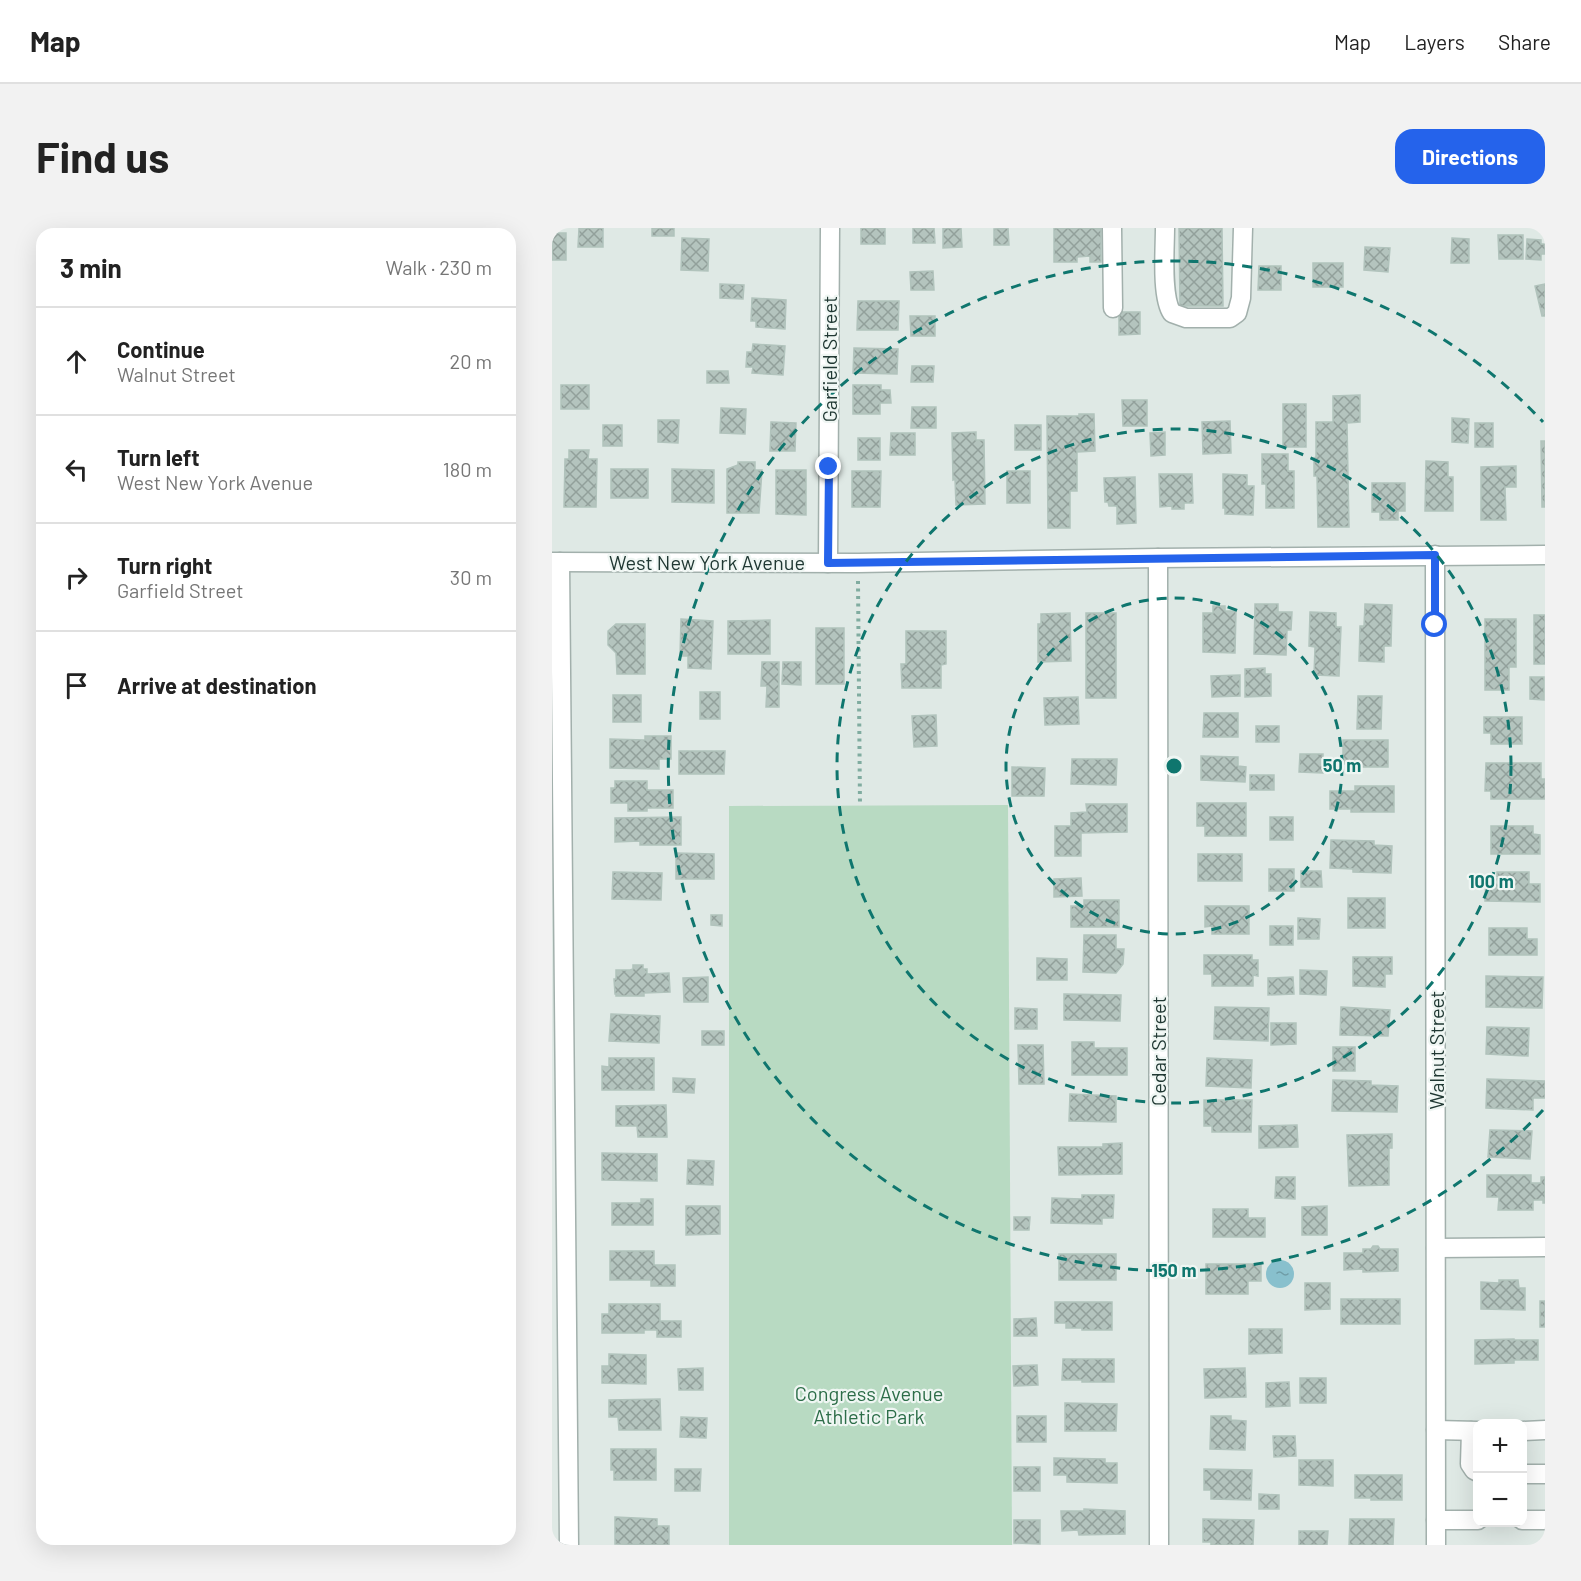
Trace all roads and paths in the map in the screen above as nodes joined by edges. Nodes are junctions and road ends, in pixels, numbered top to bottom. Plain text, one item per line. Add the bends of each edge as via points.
1 (830, 228) edge
2 (1112, 228) edge
3 (1165, 228) edge
4 (1243, 228) edge
5 (1113, 308) dead end
6 (1435, 555) junction
7 (1545, 555) edge
8 (1158, 558) junction
9 (556, 562) edge
10 (828, 563) junction
11 (858, 563) junction
12 (860, 806) dead end
13 (1545, 1247) edge
14 (1436, 1248) junction
15 (1436, 1430) junction
16 (1545, 1430) edge
17 (1473, 1431) edge
18 (1527, 1431) edge
19 (1473, 1439) edge
20 (1473, 1468) edge
21 (1527, 1474) edge
22 (1545, 1474) edge
23 (1436, 1520) junction
24 (1473, 1520) edge
25 (1527, 1520) edge
26 (1545, 1520) edge
27 (569, 1545) edge
28 (1159, 1545) edge
29 (1436, 1545) edge

1 - 10 street, Garfield Street
2 - 5 street
3 - 4 street via 1164,269 1169,309 1172,314 1186,318 1230,318 1237,314
6 - 7 street, West New York Avenue
6 - 8 street, West New York Avenue
6 - 14 street, Walnut Street
8 - 11 street, West New York Avenue
8 - 28 street, Cedar Street
9 - 10 street, West New York Avenue
9 - 27 street
10 - 11 street, West New York Avenue
11 - 12 path
13 - 14 street
14 - 15 street, Walnut Street
15 - 17 street
15 - 23 street, Walnut Street
16 - 18 street
19 - 20 street
21 - 22 street
23 - 24 street
23 - 29 street, Walnut Street
25 - 26 street

